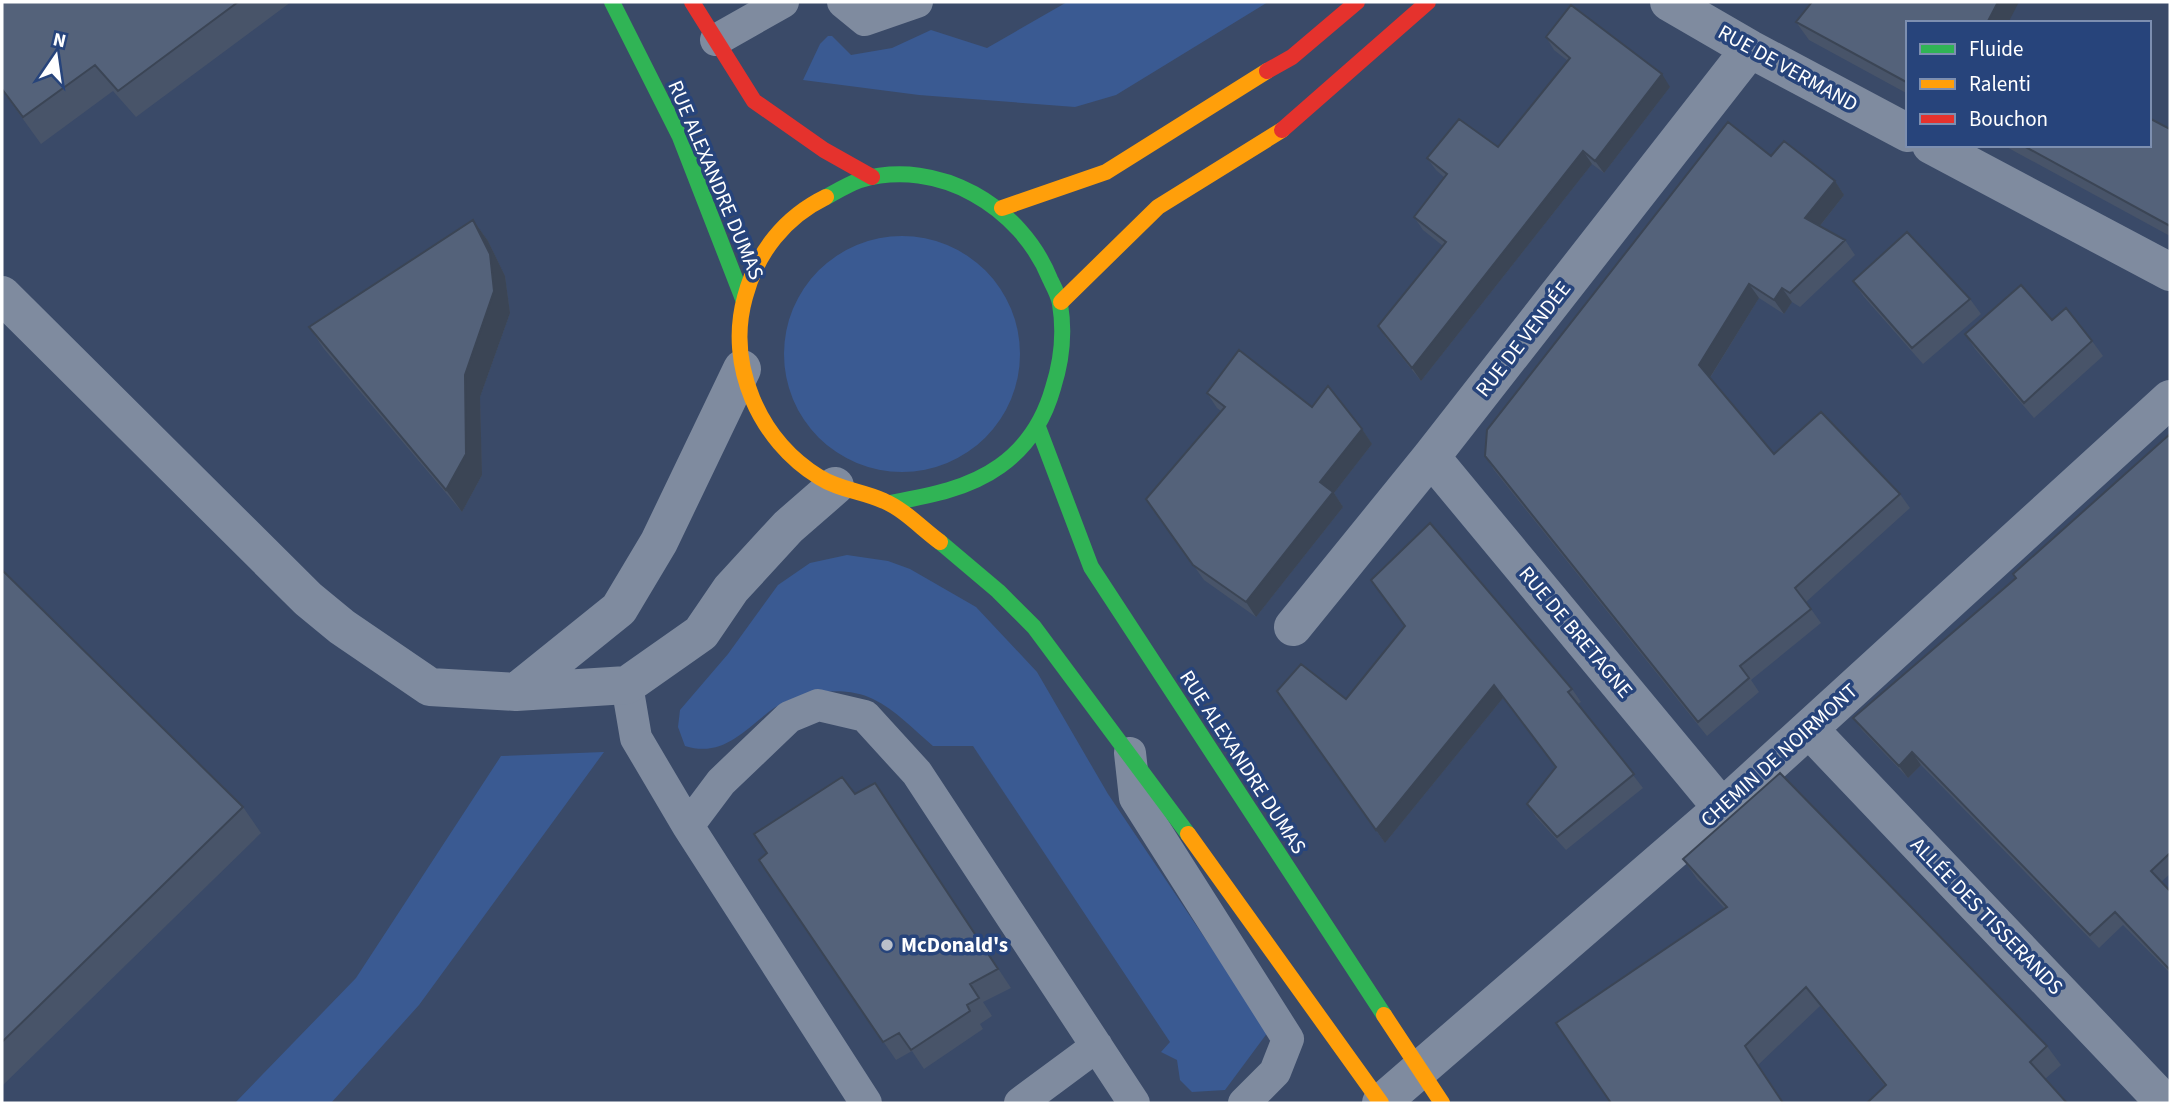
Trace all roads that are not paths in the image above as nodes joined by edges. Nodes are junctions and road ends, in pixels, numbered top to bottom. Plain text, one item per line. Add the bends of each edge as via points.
1 (612, 2) edge
2 (692, 2) edge
3 (783, 2) edge
4 (843, 2) edge
5 (917, 2) edge
6 (1357, 2) edge
7 (1428, 2) edge
8 (1669, 2) edge
9 (716, 40) junction
10 (1750, 49) junction
11 (1906, 132) edge
12 (1935, 147) edge
13 (872, 177) junction
14 (1002, 208) junction
15 (2170, 272) edge
16 (2, 295) edge
17 (743, 299) junction
18 (1061, 302) junction
19 (742, 369) junction
20 (2170, 399) edge
21 (1038, 427) junction
22 (1431, 457) junction
23 (835, 486) junction
24 (890, 503) junction
25 (1293, 627) dead end
26 (627, 685) junction
27 (516, 692) junction
28 (1809, 729) junction
29 (1130, 753) junction
30 (1722, 808) junction
31 (688, 826) junction
32 (1097, 1046) junction
33 (1419, 1069) junction
34 (866, 1103) edge
35 (1020, 1103) edge
36 (1134, 1103) edge
37 (1244, 1103) edge
38 (1381, 1103) edge
39 (1442, 1103) edge
40 (2165, 1103) edge

1 - 17 main road, RUE ALEXANDRE DUMAS via 680,137
2 - 9 main road
3 - 9 lane
4 - 5 lane via 865,20
6 - 14 main road via 1293,57 1106,172
7 - 18 main road via 1292,124 1158,207
8 - 10 street, RUE DE VERMAND
9 - 13 main road via 754,101
10 - 11 street, RUE DE VERMAND
10 - 22 street, RUE DE VENDÉE
12 - 15 street
13 - 14 main road via 918,175 962,186
13 - 17 main road via 827,192 789,219 760,256
14 - 18 main road via 1029,235 1049,267
16 - 27 street via 342,627 430,687
17 - 19 main road
18 - 21 main road via 1065,345 1058,388
19 - 23 main road via 756,410 780,446
19 - 27 street via 659,542 619,609
20 - 28 street, CHEMIN DE NOIRMONT
21 - 24 main road via 1012,458 978,482 939,496
21 - 33 main road, RUE ALEXANDRE DUMAS via 1091,567
22 - 25 street, RUE DE VENDÉE
22 - 30 street, RUE DE BRETAGNE
23 - 24 main road
23 - 26 street via 731,589 701,633
24 - 29 main road via 1023,614
26 - 27 street
26 - 31 lane via 636,738
28 - 30 street, CHEMIN DE NOIRMONT
28 - 40 street, ALLÉE DES TISSERANDS
29 - 37 lane via 1135,798 1288,1040 1275,1072
29 - 38 main road
30 - 33 street, CHEMIN DE NOIRMONT
31 - 32 lane via 721,782 789,717 818,705 864,716 917,773
31 - 34 lane
32 - 35 lane
32 - 36 lane
33 - 38 street, CHEMIN DE NOIRMONT
33 - 39 main road, RUE ALEXANDRE DUMAS

